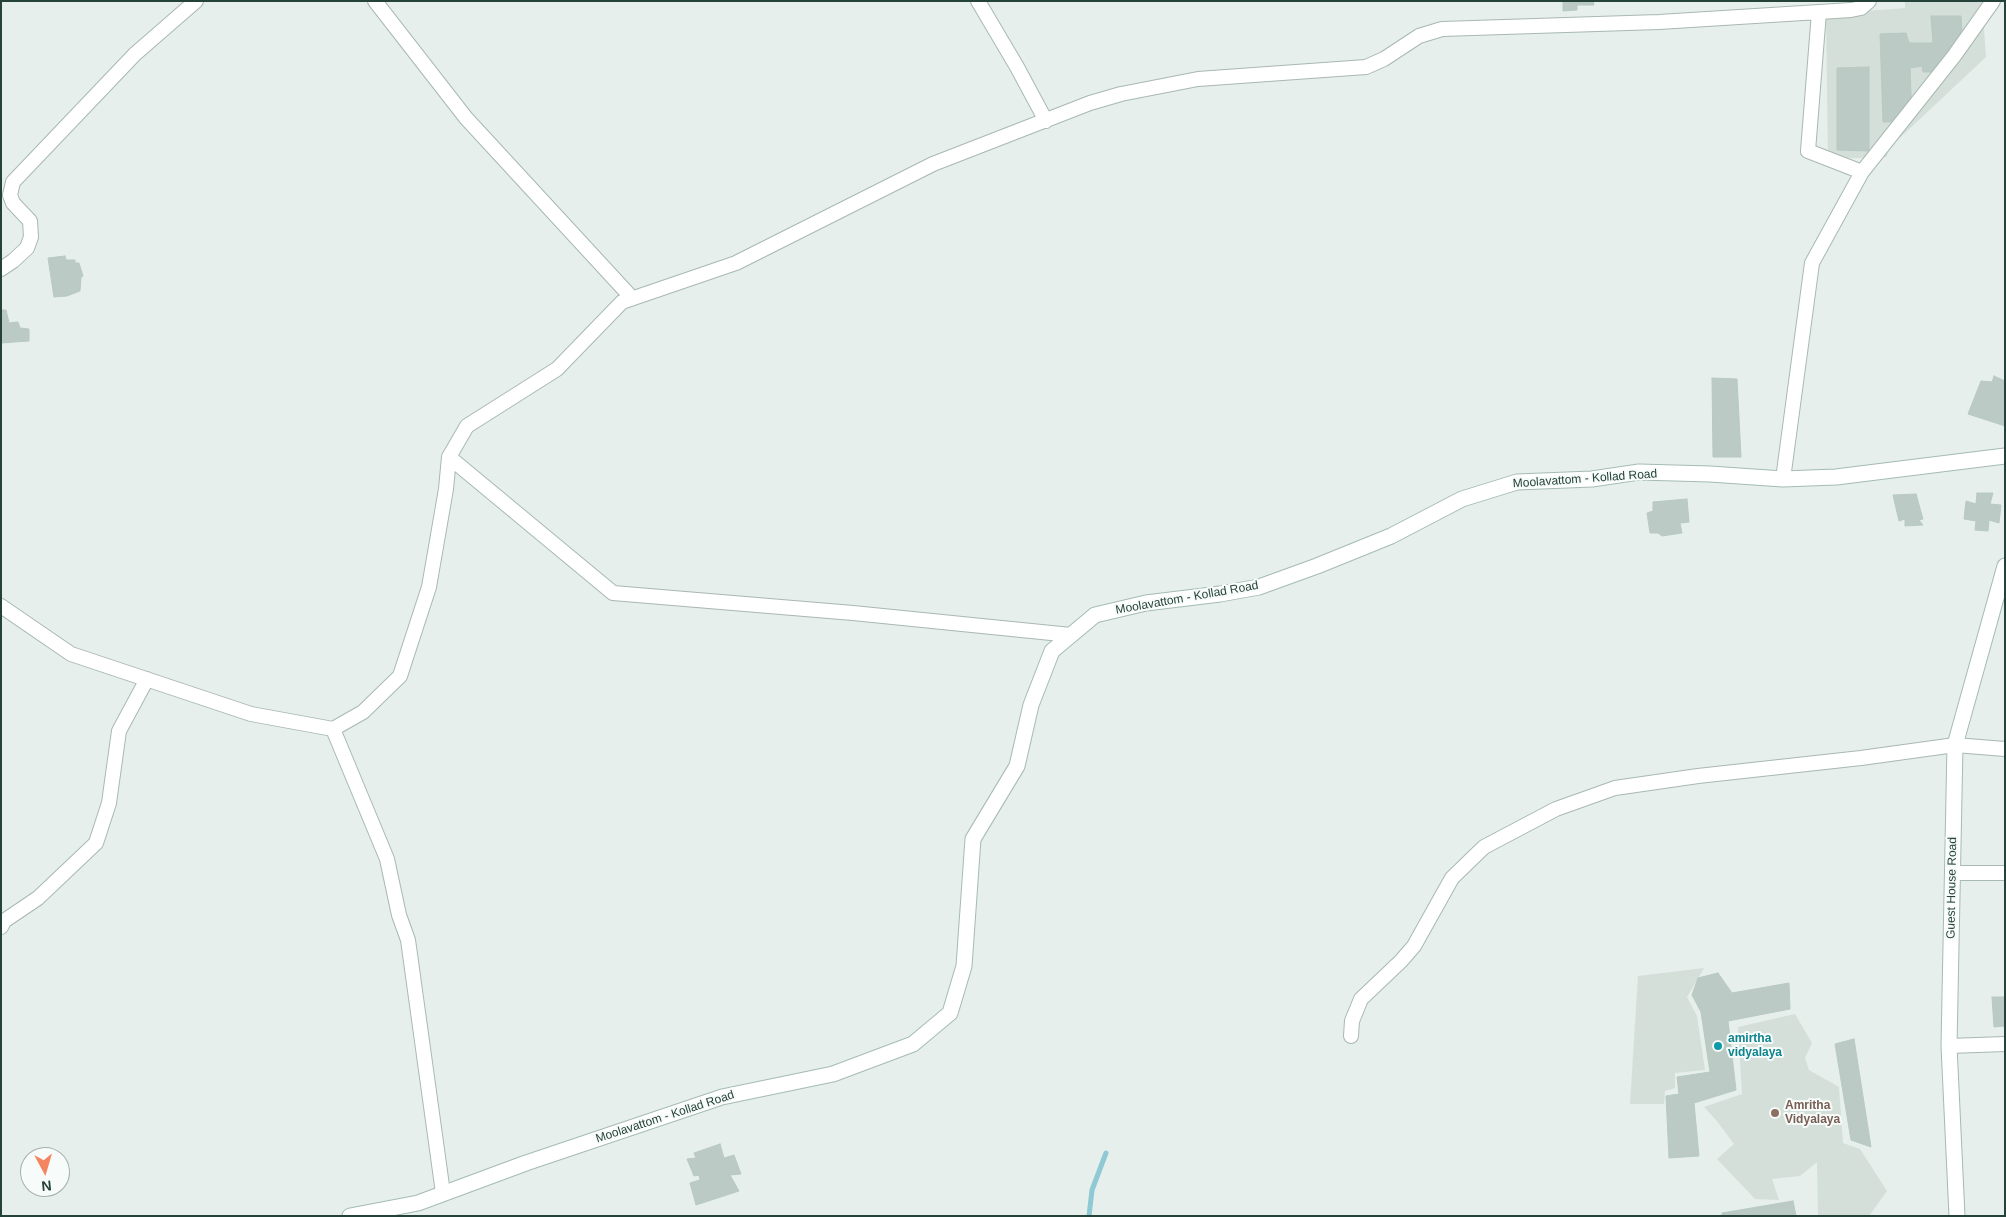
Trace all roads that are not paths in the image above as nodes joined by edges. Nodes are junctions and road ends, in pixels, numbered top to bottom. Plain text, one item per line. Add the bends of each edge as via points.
1 (196, 1) edge
2 (375, 1) edge
3 (978, 1) edge
4 (1869, 1) edge
5 (1993, 1) edge
6 (1819, 12) junction
7 (1046, 121) junction
8 (1862, 172) junction
9 (1, 269) edge
10 (632, 298) junction
11 (2005, 456) edge
12 (449, 457) junction
13 (1783, 479) junction
14 (2005, 566) edge
15 (1, 606) edge
16 (1071, 635) junction
17 (147, 679) junction
18 (333, 729) junction
19 (1955, 745) junction
20 (2005, 749) edge
21 (1952, 873) junction
22 (2005, 873) edge
23 (1, 927) edge
24 (1351, 1036) dead end
25 (2005, 1044) edge
26 (1949, 1046) junction
27 (443, 1193) junction
28 (350, 1216) edge
29 (1957, 1216) edge

1 - 9 street via 135,54 13,182 10,195 13,203 30,220 31,237 27,248
2 - 10 street via 466,118
3 - 7 street
4 - 6 street via 1861,8
5 - 8 street
6 - 7 street via 1659,22 1442,29 1418,36 1366,67 1198,79 1122,94
6 - 8 street via 1808,151
7 - 10 street via 933,164 736,263
8 - 13 street via 1812,263
10 - 12 street via 622,302 558,368 467,426
11 - 13 main road, Moolavattom - Kollad Road via 1836,477
12 - 16 street via 613,592
12 - 18 street via 429,587 400,676 363,712
13 - 16 main road, Moolavattom - Kollad Road via 1639,472 1592,479 1517,482 1462,499 1391,536 1258,587 1146,603 1095,615
14 - 19 main road, Guest House Road
15 - 17 street via 71,654
16 - 27 main road, Moolavattom - Kollad Road via 1052,651 1031,705 1017,766 973,839 964,966 950,1013 913,1044 833,1074 722,1097
17 - 18 street via 251,714
17 - 23 street via 119,731 109,803 96,843 38,898
18 - 27 street via 387,859 408,940
19 - 20 street
19 - 21 main road, Guest House Road
19 - 24 street via 1615,788 1556,809 1484,847 1452,878 1414,946 1361,999 1352,1021
21 - 22 street
21 - 26 main road, Guest House Road
25 - 26 street
26 - 29 main road, Guest House Road
27 - 28 main road, Moolavattom - Kollad Road via 418,1203

